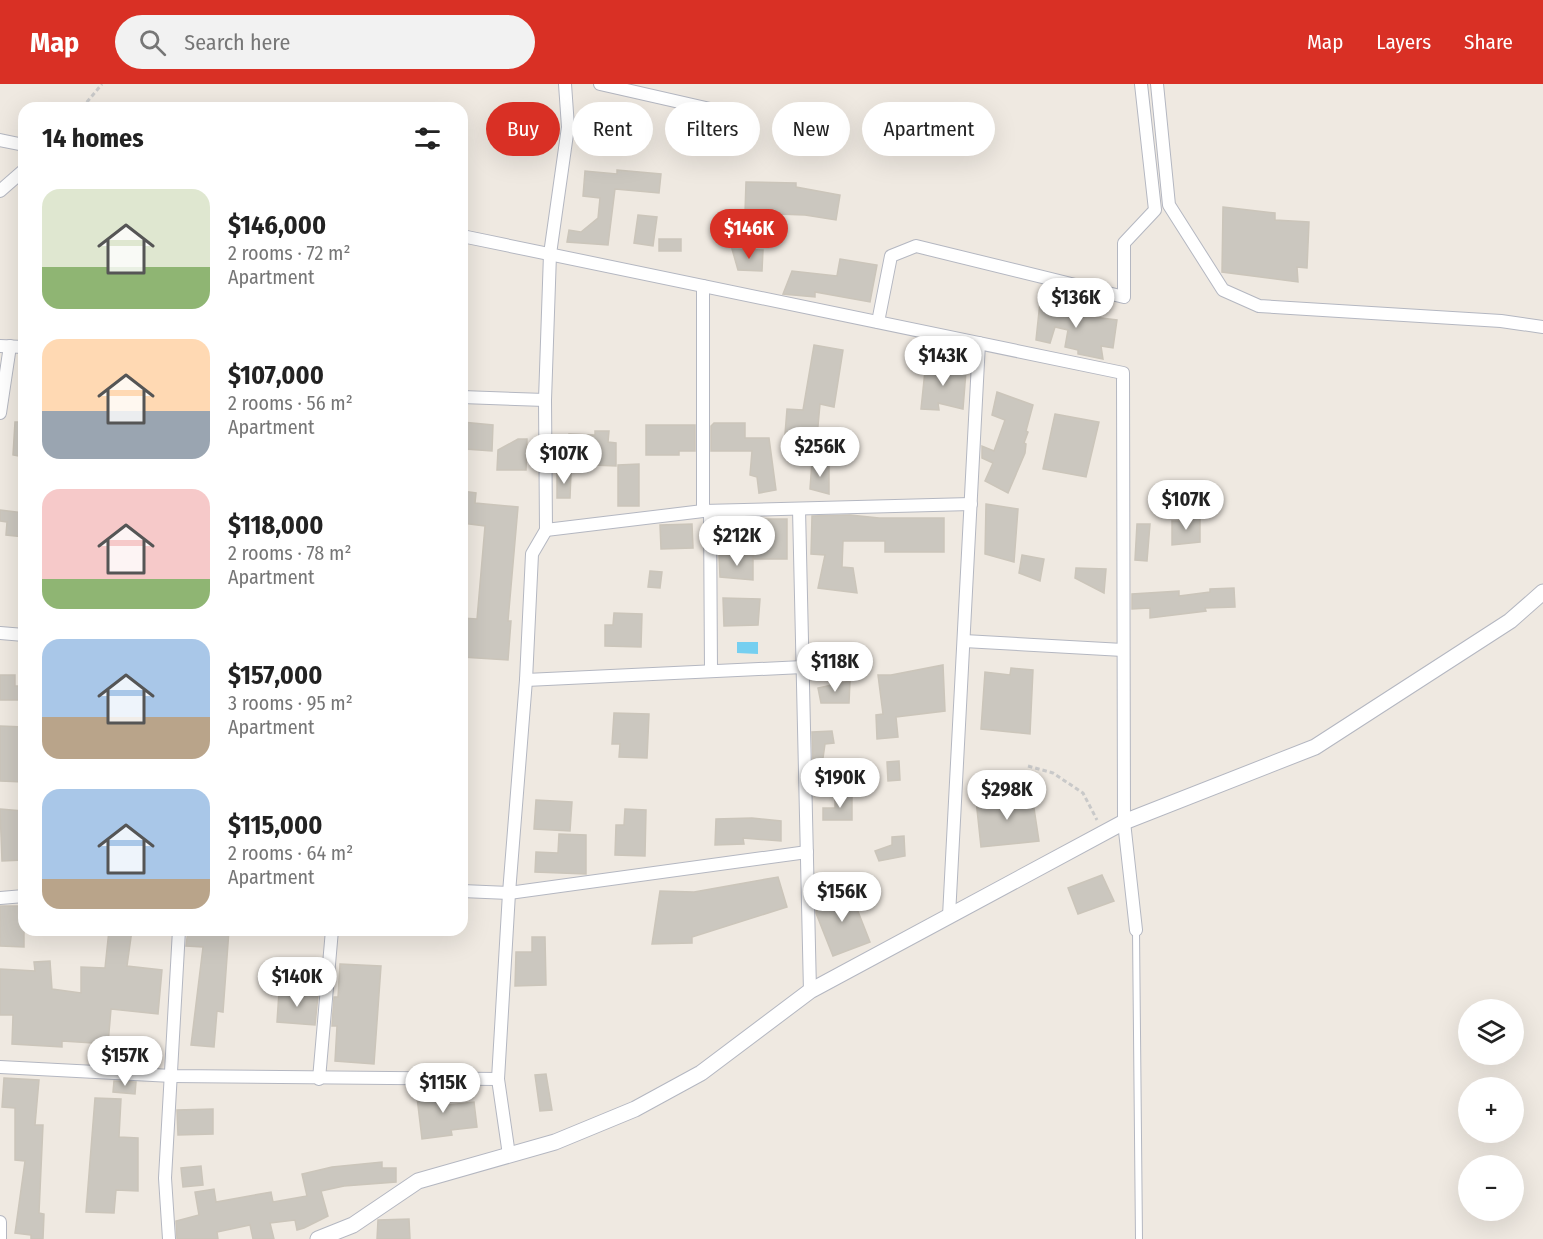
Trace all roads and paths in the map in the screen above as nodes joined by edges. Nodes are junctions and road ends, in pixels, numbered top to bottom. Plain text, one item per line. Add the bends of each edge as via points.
1 (102, 84) edge
2 (565, 84) edge
3 (600, 84) edge
4 (1141, 84) edge
5 (1157, 84) edge
6 (87, 102) edge
7 (679, 102) edge
8 (0, 140) edge
9 (18, 144) edge
10 (18, 176) edge
11 (0, 192) edge
12 (468, 237) edge
13 (550, 254) junction
14 (703, 286) junction
15 (878, 322) junction
16 (1543, 327) edge
17 (979, 343) junction
18 (5, 346) edge
19 (468, 397) edge
20 (545, 400) junction
21 (0, 413) edge
22 (971, 504) junction
23 (799, 508) junction
24 (706, 511) junction
25 (546, 530) junction
26 (1543, 592) edge
27 (0, 633) edge
28 (18, 634) edge
29 (964, 640) junction
30 (1123, 650) junction
31 (803, 667) junction
32 (711, 671) junction
33 (526, 680) junction
34 (1028, 766) dead end
35 (1124, 822) junction
36 (1104, 832) junction
37 (807, 852) junction
38 (468, 891) edge
39 (509, 893) junction
40 (18, 896) edge
41 (0, 898) edge
42 (949, 916) junction
43 (1136, 930) joint
44 (179, 936) edge
45 (331, 936) edge
46 (810, 991) junction
47 (0, 1067) edge
48 (172, 1076) junction
49 (319, 1079) junction
50 (498, 1079) junction
51 (509, 1155) junction
52 (0, 1222) edge
53 (0, 1239) edge
54 (169, 1239) edge
55 (318, 1239) edge
56 (1139, 1239) edge

1 - 6 path
2 - 13 street via 568,127
3 - 7 street
4 - 15 street via 1155,210 1124,243 1124,297 916,246 891,256
5 - 16 street via 1169,205 1223,290 1259,306
8 - 9 street
10 - 11 street
12 - 13 street
13 - 14 street
13 - 20 street
14 - 15 street
14 - 24 street
15 - 17 street
17 - 22 street
17 - 30 street via 1123,373
18 - 21 street
19 - 20 street
20 - 25 street
22 - 23 street
22 - 29 street
23 - 24 street
23 - 31 street
24 - 25 street
24 - 32 street
25 - 33 street via 532,554
26 - 35 street via 1510,621 1315,747
27 - 28 street
29 - 30 street
29 - 42 street
30 - 35 street
31 - 32 street
31 - 37 street
32 - 33 street
33 - 39 street
34 - 36 path via 1053,773 1083,793
35 - 36 street
35 - 43 street
36 - 42 street
37 - 39 street
37 - 46 street
38 - 39 street
39 - 50 street
40 - 41 street
42 - 46 street
43 - 56 lane
44 - 48 street
45 - 49 street
46 - 51 street via 701,1073 654,1099 555,1142
47 - 48 street
48 - 49 street
48 - 54 street via 165,1178
49 - 50 street
50 - 51 street
51 - 55 street via 418,1181 353,1225
52 - 53 street

